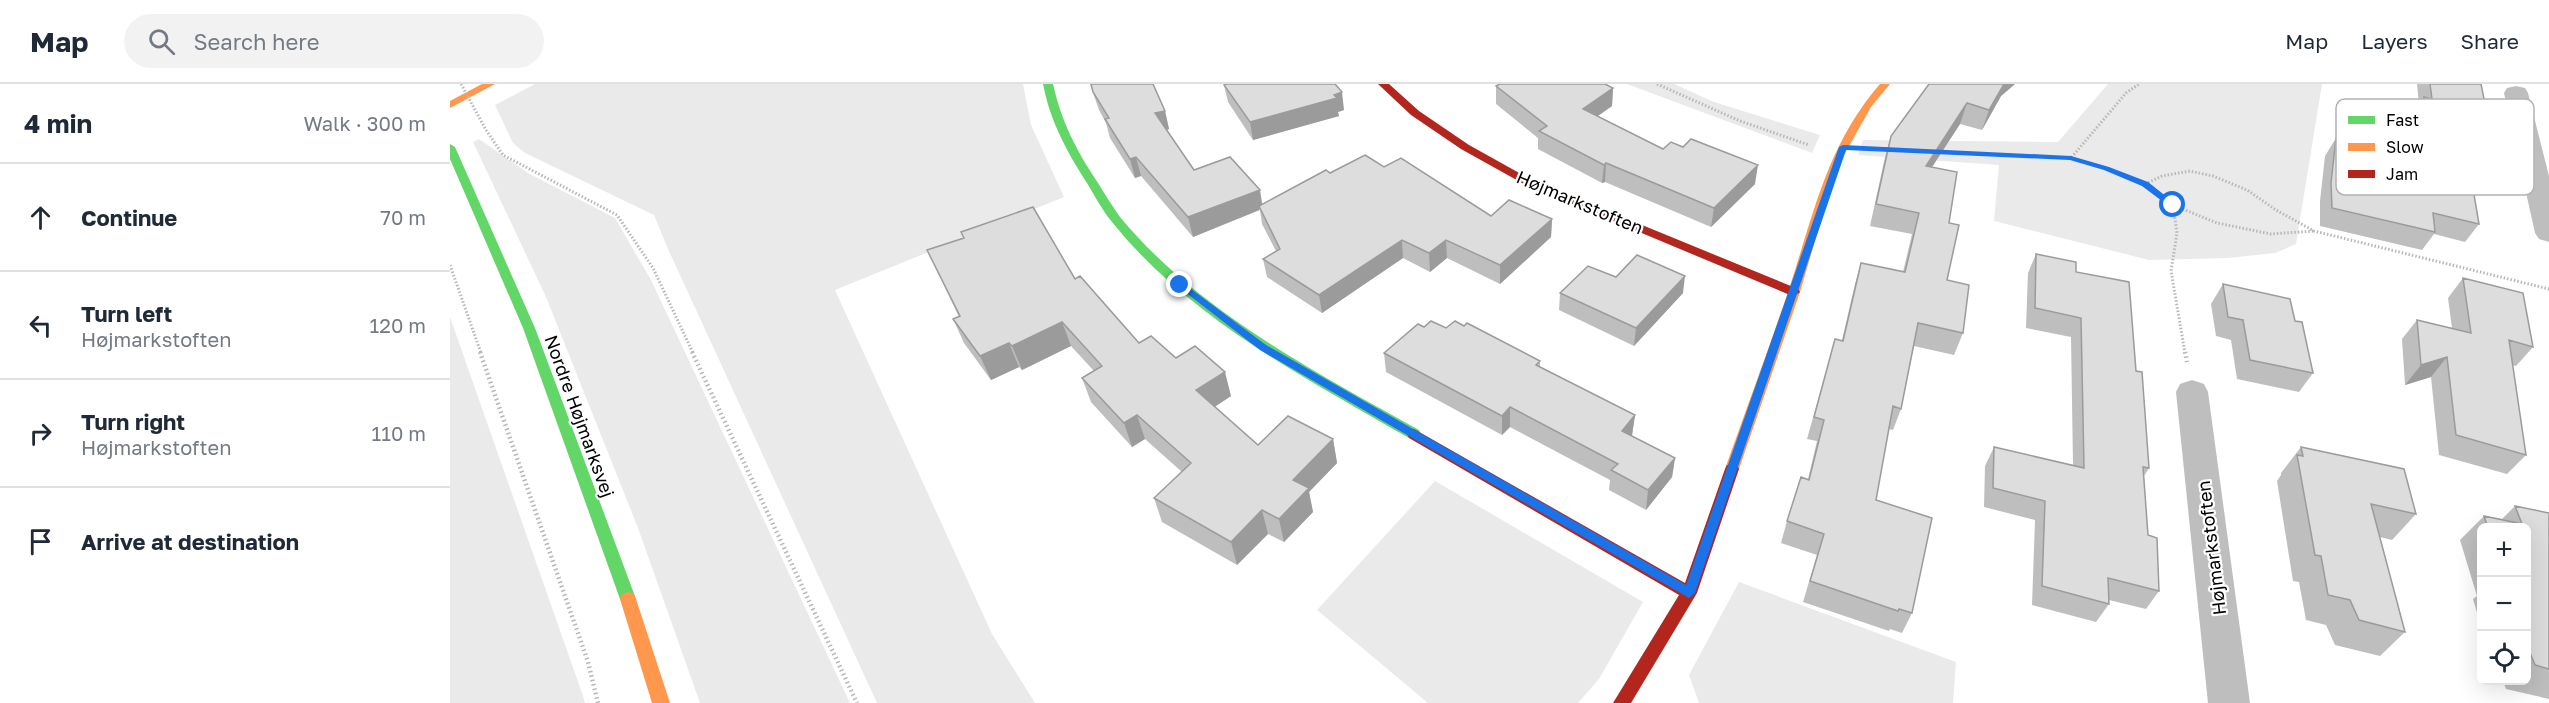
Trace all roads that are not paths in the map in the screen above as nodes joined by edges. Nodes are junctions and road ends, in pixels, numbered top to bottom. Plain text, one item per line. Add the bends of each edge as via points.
1 (466, 84) edge
2 (490, 84) edge
3 (1048, 84) edge
4 (1383, 84) edge
5 (1885, 84) edge
6 (450, 92) edge
7 (2516, 93) dead end
8 (2517, 99) edge
9 (450, 105) edge
10 (451, 149) edge
11 (2534, 169) edge
12 (2549, 233) edge
13 (1794, 292) junction
14 (2193, 392) road end
15 (1689, 593) junction
16 (1625, 702) edge
17 (661, 703) edge
18 (2229, 703) edge

1 - 6 main road
2 - 9 main road
3 - 15 main road via 1052,107 1078,164 1119,223 1180,285 1263,347
4 - 13 main road, Højmarkstoften via 1415,113 1465,147 1526,181
5 - 13 main road via 1871,98 1840,151
7 - 8 street
10 - 17 main road, Nordre Højmarksvej via 529,328 622,582
11 - 12 street
13 - 15 main road
14 - 18 street, Højmarkstoften
15 - 16 main road

